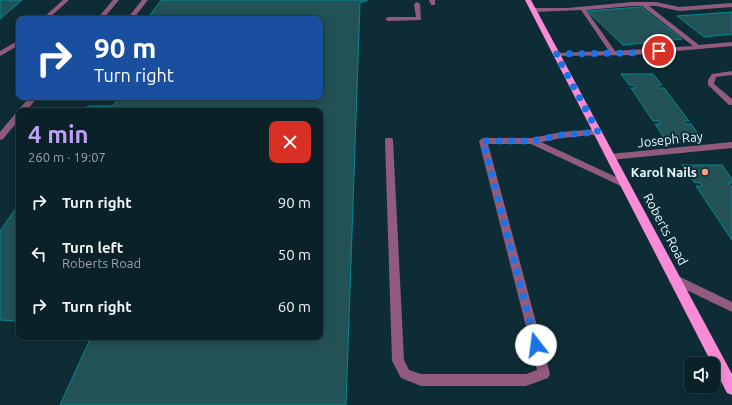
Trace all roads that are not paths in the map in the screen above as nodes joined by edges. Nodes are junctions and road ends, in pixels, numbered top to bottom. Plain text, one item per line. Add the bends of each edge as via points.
1 (66, 0) edge
2 (116, 0) edge
3 (144, 0) edge
4 (528, 0) edge
5 (417, 4) dead end
6 (643, 4) junction
7 (732, 5) edge
8 (582, 8) junction
9 (534, 10) junction
10 (48, 16) edge
11 (103, 16) edge
12 (132, 16) edge
13 (388, 19) dead end
14 (16, 44) edge
15 (732, 44) edge
16 (698, 47) junction
17 (613, 53) junction
18 (0, 54) edge
19 (556, 54) junction
20 (732, 73) edge
21 (31, 100) edge
22 (732, 103) edge
23 (25, 108) edge
24 (16, 118) edge
25 (598, 132) junction
26 (0, 137) edge
27 (389, 140) dead end
28 (532, 141) junction
29 (732, 145) edge
30 (610, 157) junction
31 (626, 185) junction
32 (674, 279) junction
33 (732, 307) edge
34 (732, 388) edge

1 - 10 lane
2 - 11 lane
3 - 12 lane
4 - 9 main road, Roberts Road
5 - 13 lane via 419,19
6 - 7 lane via 679,9
6 - 8 lane
6 - 16 lane
8 - 9 lane
8 - 17 lane
9 - 19 main road, Roberts Road
14 - 18 lane
15 - 16 lane
16 - 17 lane
17 - 19 lane
19 - 25 main road, Roberts Road
20 - 22 lane via 714,75 710,80 712,85
21 - 23 lane
24 - 26 lane
25 - 28 lane
25 - 30 main road, Roberts Road
27 - 28 lane via 398,361 405,374 421,380 474,381 526,380 544,374 483,141
28 - 31 lane
29 - 30 lane, Joseph Ray
30 - 31 main road, Roberts Road
31 - 32 main road, Roberts Road
32 - 33 lane
32 - 34 main road, Roberts Road

